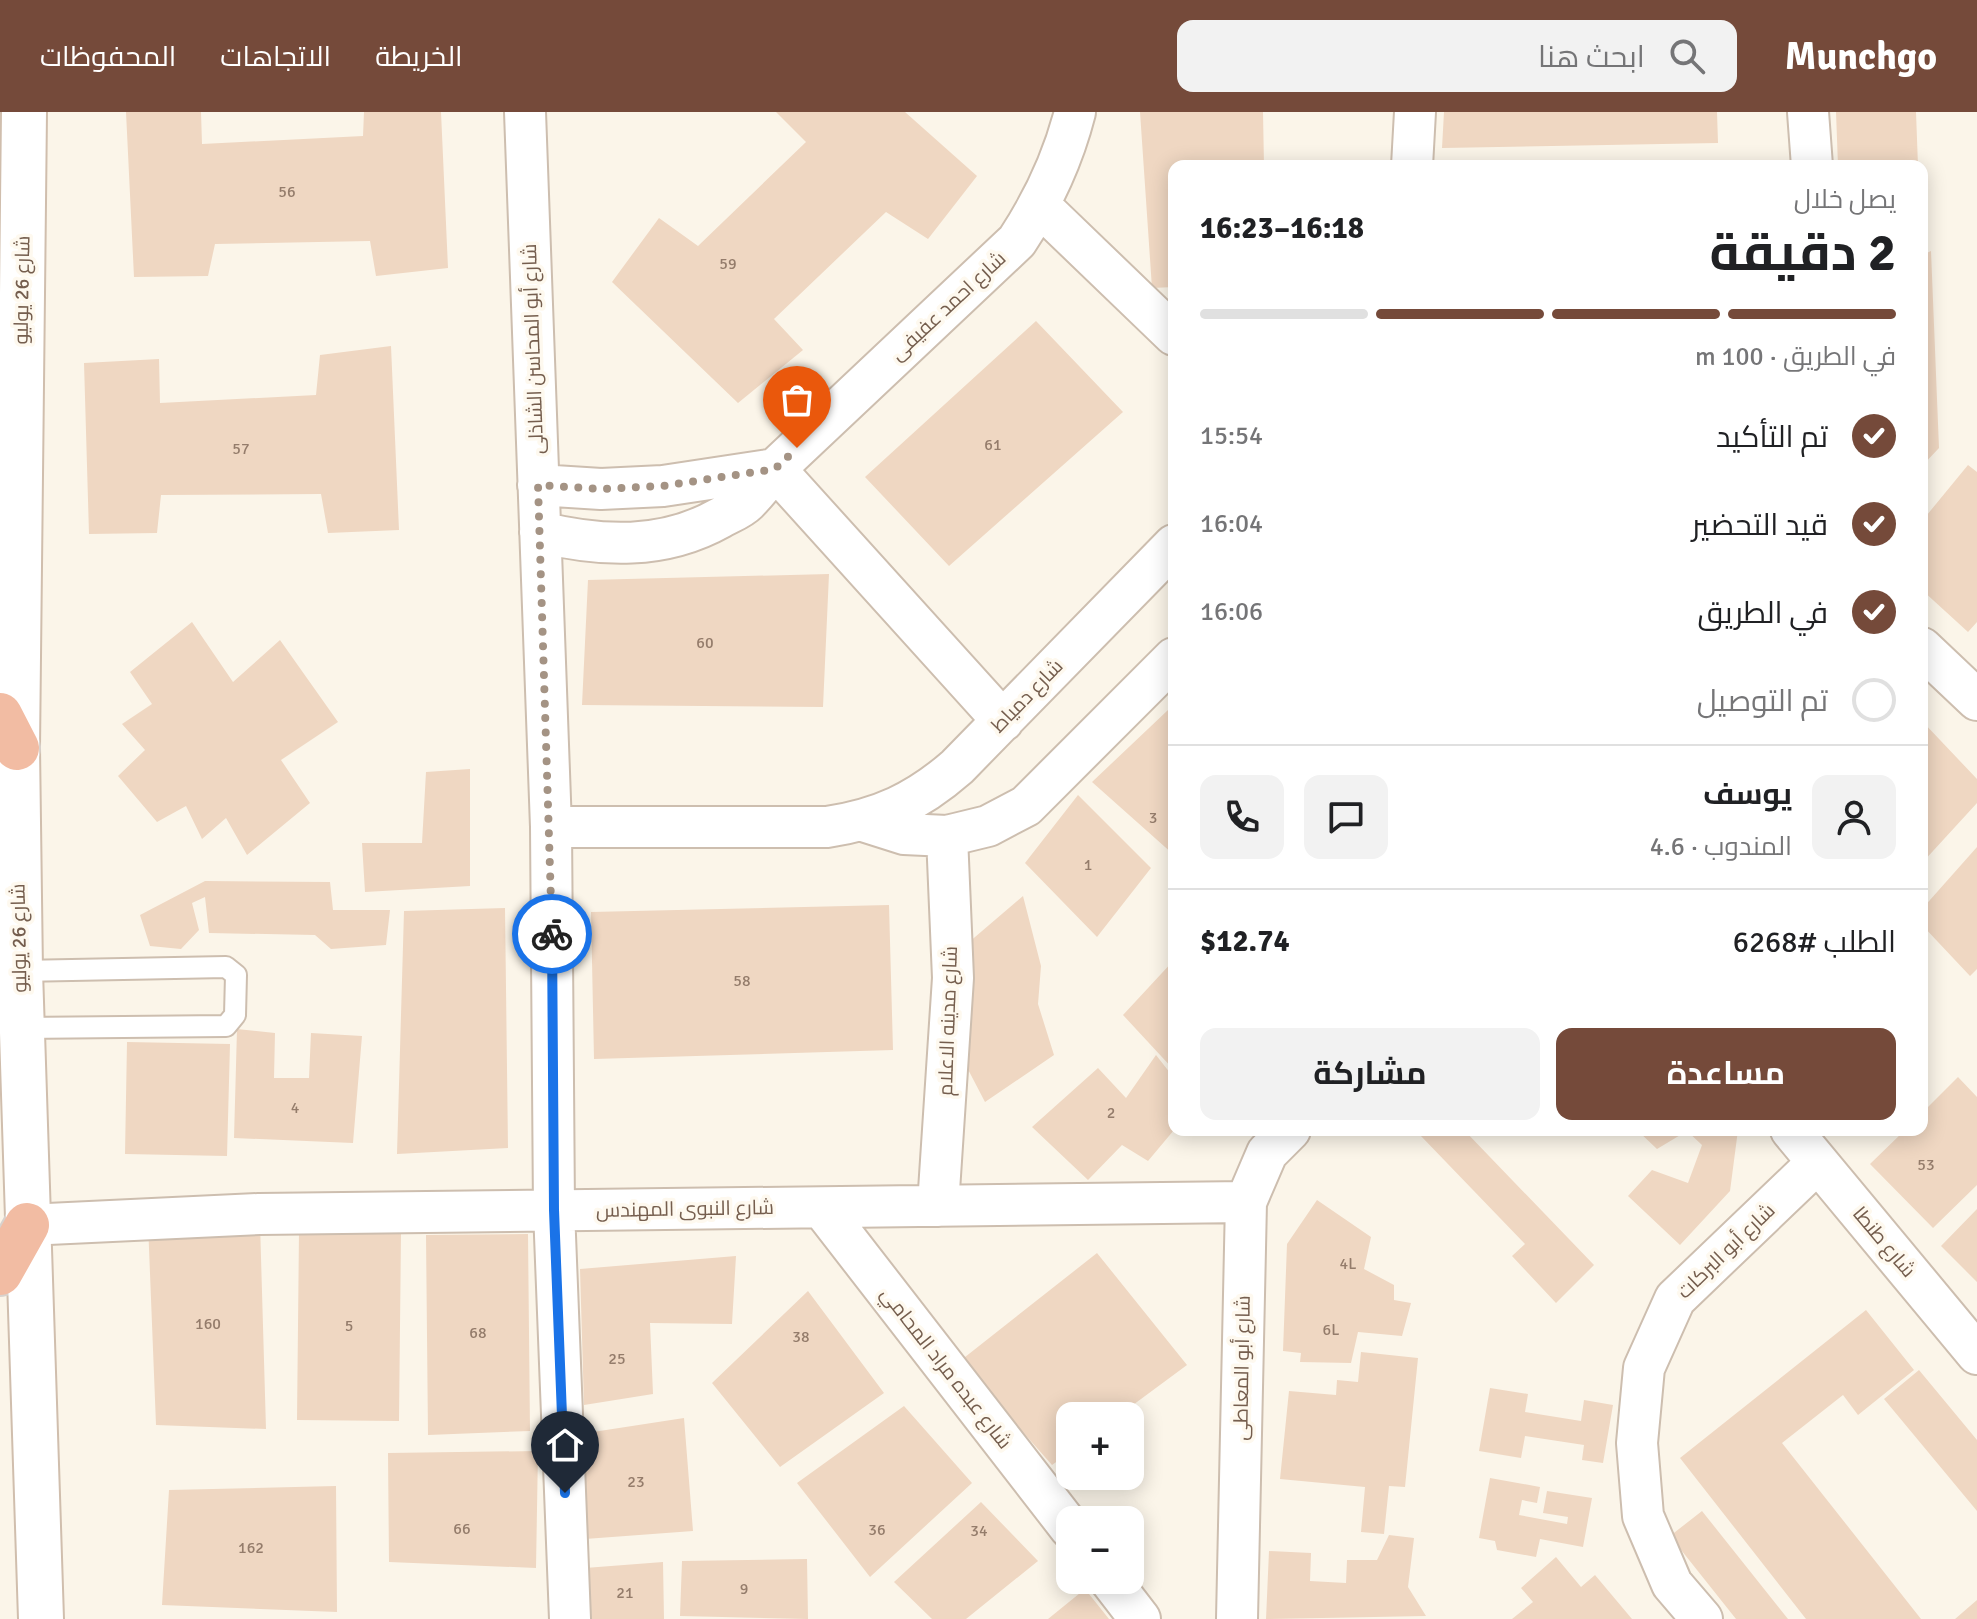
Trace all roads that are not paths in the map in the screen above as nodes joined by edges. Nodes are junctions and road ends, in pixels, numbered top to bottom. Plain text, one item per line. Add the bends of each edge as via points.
1 (24, 112) edge
2 (525, 112) edge
3 (1075, 112) edge
4 (1415, 112) edge
5 (1808, 112) edge
6 (1412, 160) edge
7 (1812, 160) edge
8 (1040, 206) junction
9 (1168, 329) edge
10 (775, 469) junction
11 (538, 485) junction
12 (540, 532) junction
13 (1168, 551) edge
14 (1928, 654) edge
15 (1168, 664) edge
16 (1977, 700) edge
17 (1003, 721) junction
18 (9, 732) edge
19 (863, 821) junction
20 (551, 827) junction
21 (947, 836) junction
22 (20, 971) junction
23 (21, 1028) junction
24 (1284, 1136) edge
25 (1796, 1136) edge
26 (1817, 1163) junction
27 (1246, 1202) junction
28 (938, 1206) junction
29 (822, 1208) junction
30 (554, 1210) junction
31 (27, 1225) junction
32 (0, 1273) edge
33 (1977, 1354) edge
34 (1056, 1510) edge
35 (1121, 1594) edge
36 (41, 1619) edge
37 (570, 1619) edge
38 (1140, 1619) edge
39 (1237, 1619) edge
40 (1702, 1619) edge

1 - 18 main road, شارع 26 يوليو
2 - 11 street, شارع أبو المحاسن الشاذلى
3 - 8 street, شارع احمد عفيفى via 1065,152
4 - 6 street
5 - 7 street
8 - 9 street
8 - 10 street, شارع احمد عفيفى via 1017,241
10 - 11 street via 663,486
10 - 12 street, شارع احمد عفيفى via 745,504 708,525 667,539 625,545
10 - 17 street
11 - 12 street, شارع أبو المحاسن الشاذلى
12 - 20 street, شارع أبو المحاسن الشاذلى
13 - 17 street, شارع دمياط
14 - 16 street
15 - 21 street, شارع دمياط via 1026,806 988,826
17 - 19 street, شارع دمياط via 929,791
18 - 22 main road, شارع 26 يوليو
19 - 20 street, شارع دمياط via 827,827
19 - 21 street, شارع دمياط via 904,834
20 - 30 street, شارع أبو المحاسن الشاذلى
21 - 28 street, شارع مدينه الاعلام via 953,978
22 - 23 main road, شارع 26 يوليو
22 - 23 lane via 226,967 236,975 235,1015 226,1026
23 - 31 main road, شارع 26 يوليو
24 - 27 street, شارع أبو المعاطى via 1267,1153
25 - 26 street, شارع طنطا
26 - 33 street, شارع طنطا
26 - 40 street, شارع أبو البركات via 1675,1299 1644,1368 1637,1443 1643,1516 1672,1584
27 - 28 street, شارع النبوى المهندس
27 - 39 street, شارع أبو المعاطى
28 - 29 street, شارع النبوى المهندس
29 - 30 street, شارع النبوى المهندس
29 - 34 street, شارع عبده مراد المحامي
30 - 31 street, شارع النبوى المهندس via 259,1214
30 - 37 street, شارع أبو المحاسن الشاذلى
31 - 32 highway
31 - 36 main road, شارع 26 يوليو
35 - 38 street

